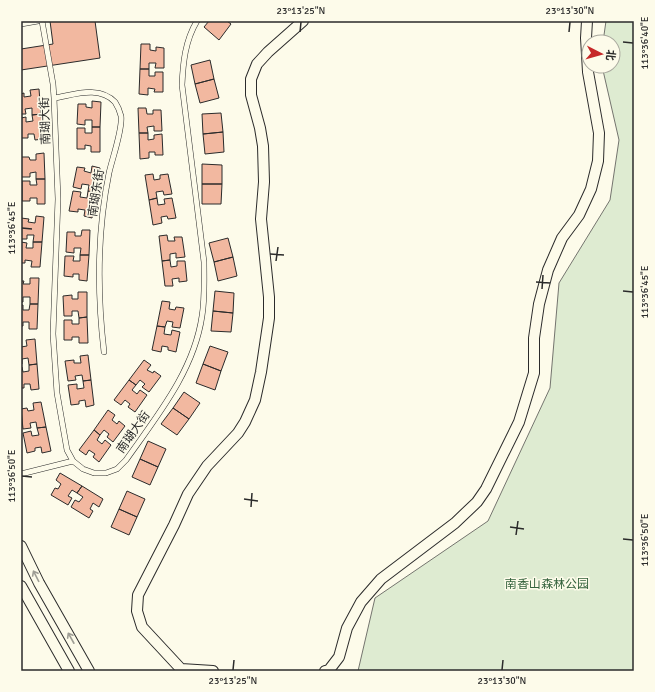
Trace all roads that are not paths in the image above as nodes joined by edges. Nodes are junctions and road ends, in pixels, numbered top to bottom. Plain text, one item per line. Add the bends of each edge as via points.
1 (38, 21) edge
2 (42, 21) edge
3 (197, 21) edge
4 (303, 21) edge
5 (587, 21) edge
6 (21, 24) edge
7 (54, 98) junction
8 (104, 352) dead end
9 (73, 461) junction
10 (21, 474) edge
11 (21, 546) edge
12 (21, 586) edge
13 (69, 671) edge
14 (89, 671) edge
15 (213, 671) edge
16 (325, 671) edge

1 - 6 lane
2 - 7 lane, 南瑚大街
3 - 9 lane, 南瑚大街 via 187,42 182,85 204,269 205,290 196,344 172,394 117,469 106,473 94,473 82,469
4 - 15 street via 257,64 251,79 251,95 260,128 263,152 261,219 269,297 269,318 255,400 238,432 207,466 188,494 138,595 137,611 142,627 181,670
5 - 16 street via 588,72 599,133 598,162 591,189 579,215 562,238 548,270 534,338 534,373 519,422 486,490 477,502 455,523 381,579 361,602 347,628 339,657
7 - 8 lane, 南瑚东街 via 90,92 104,94 116,103 121,116 107,185 100,240 99,296
7 - 9 lane, 南瑚大街 via 58,199 53,334 57,393 68,450
9 - 10 lane
14 -> 11 street
12 - 13 street

